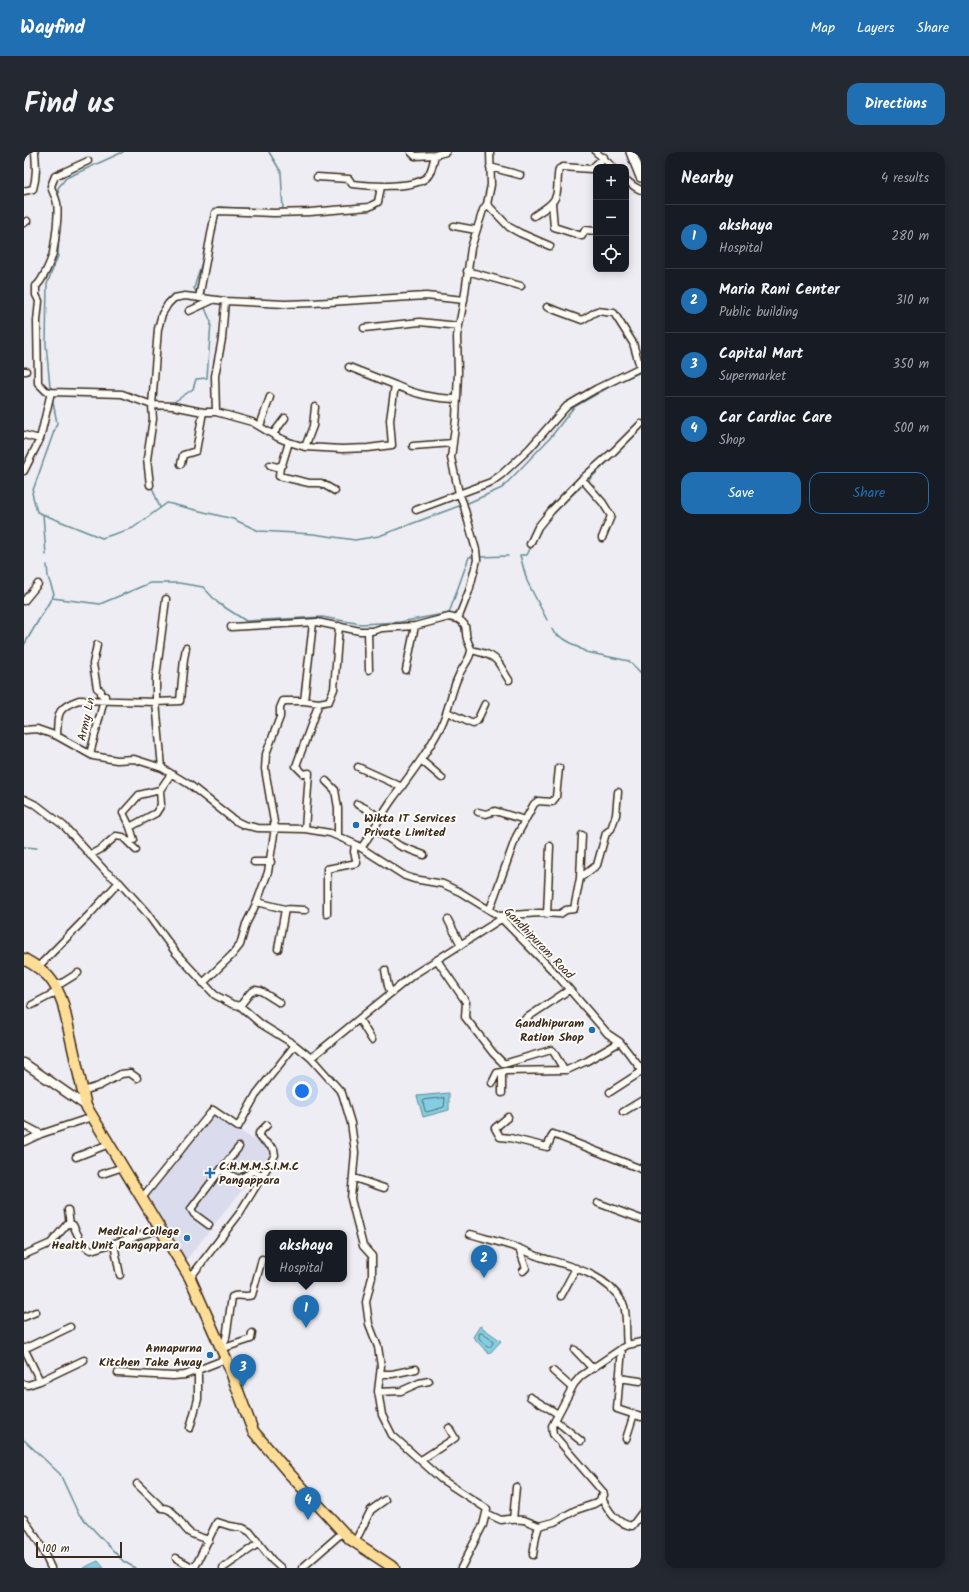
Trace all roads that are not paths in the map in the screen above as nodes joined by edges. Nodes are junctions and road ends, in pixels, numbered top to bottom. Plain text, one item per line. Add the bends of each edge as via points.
1 (35, 152) edge
2 (412, 152) edge
3 (446, 152) edge
4 (490, 152) edge
5 (596, 152) edge
6 (631, 152) edge
7 (435, 155) junction
8 (604, 157) junction
9 (88, 161) dead end
10 (610, 164) edge
11 (490, 167) junction
12 (520, 175) dead end
13 (317, 177) dead end
14 (641, 177) edge
15 (629, 183) edge
16 (381, 187) junction
17 (641, 190) edge
18 (24, 191) edge
19 (552, 203) junction
20 (487, 204) junction
21 (534, 216) dead end
22 (454, 226) dead end
23 (476, 230) junction
24 (593, 231) edge
25 (550, 246) dead end
26 (467, 271) junction
27 (521, 286) dead end
28 (199, 298) junction
29 (213, 299) junction
30 (464, 300) junction
31 (225, 301) junction
32 (547, 307) dead end
33 (189, 311) dead end
34 (459, 326) junction
35 (364, 328) dead end
36 (349, 367) dead end
37 (640, 367) edge
38 (395, 385) junction
39 (51, 392) junction
40 (270, 397) dead end
41 (456, 399) junction
42 (152, 405) junction
43 (315, 407) dead end
44 (203, 412) junction
45 (216, 412) junction
46 (285, 418) dead end
47 (641, 424) edge
48 (260, 426) junction
49 (273, 434) junction
50 (24, 435) edge
51 (40, 439) junction
52 (288, 442) junction
53 (453, 443) junction
54 (413, 446) dead end
55 (305, 447) junction
56 (181, 464) dead end
57 (270, 465) dead end
58 (280, 467) junction
59 (24, 471) edge
60 (582, 479) junction
61 (150, 485) dead end
62 (335, 491) dead end
63 (459, 494) junction
64 (416, 510) dead end
65 (602, 538) dead end
66 (530, 544) dead end
67 (38, 584) dead end
68 (166, 600) dead end
69 (24, 601) edge
70 (458, 619) junction
71 (313, 623) junction
72 (339, 626) junction
73 (415, 626) junction
74 (231, 628) dead end
75 (368, 631) junction
76 (96, 645) dead end
77 (186, 648) dead end
78 (471, 650) junction
79 (369, 670) dead end
80 (406, 670) dead end
81 (509, 680) dead end
82 (103, 700) junction
83 (304, 701) junction
84 (156, 702) junction
85 (319, 704) junction
86 (485, 704) dead end
87 (447, 712) junction
88 (24, 730) edge
89 (57, 736) junction
90 (90, 754) junction
91 (421, 760) junction
92 (358, 767) dead end
93 (162, 768) junction
94 (560, 768) dead end
95 (171, 774) junction
96 (442, 778) dead end
97 (326, 781) dead end
98 (402, 787) junction
99 (160, 790) junction
100 (618, 792) dead end
101 (24, 799) edge
102 (357, 804) dead end
103 (478, 812) dead end
104 (380, 818) junction
105 (525, 820) junction
106 (130, 827) junction
107 (275, 828) junction
108 (305, 829) junction
109 (374, 829) junction
110 (582, 835) dead end
111 (338, 836) junction
112 (128, 842) junction
113 (358, 846) junction
114 (550, 846) dead end
115 (136, 850) dead end
116 (90, 855) junction
117 (424, 856) dead end
118 (254, 862) dead end
119 (271, 862) junction
120 (580, 878) junction
121 (119, 882) junction
122 (257, 902) junction
123 (285, 909) junction
124 (304, 910) dead end
125 (490, 910) junction
126 (326, 914) dead end
127 (547, 914) junction
128 (500, 917) junction
129 (448, 920) dead end
130 (461, 945) junction
131 (278, 949) dead end
132 (24, 959) edge
133 (437, 960) junction
134 (38, 967) junction
135 (385, 970) dead end
136 (78, 973) dead end
137 (204, 983) junction
138 (57, 988) junction
139 (569, 990) junction
140 (391, 993) junction
141 (280, 1003) dead end
142 (32, 1005) dead end
143 (240, 1006) junction
144 (359, 1019) junction
145 (525, 1019) dead end
146 (372, 1040) dead end
147 (620, 1042) junction
148 (295, 1045) junction
149 (311, 1058) junction
150 (24, 1063) edge
151 (507, 1064) junction
152 (564, 1070) junction
153 (505, 1071) junction
154 (641, 1071) edge
155 (137, 1078) dead end
156 (492, 1083) dead end
157 (83, 1090) junction
158 (610, 1092) dead end
159 (502, 1093) dead end
160 (641, 1101) edge
161 (86, 1106) junction
162 (623, 1112) dead end
163 (92, 1117) junction
164 (508, 1117) dead end
165 (24, 1125) edge
166 (267, 1125) dead end
167 (41, 1134) junction
168 (24, 1142) edge
169 (109, 1144) junction
170 (238, 1147) dead end
171 (76, 1157) dead end
172 (123, 1168) junction
173 (222, 1168) junction
174 (641, 1169) edge
175 (102, 1174) dead end
176 (263, 1175) junction
177 (354, 1178) junction
178 (384, 1188) dead end
179 (142, 1198) junction
180 (598, 1204) dead end
181 (68, 1210) dead end
182 (641, 1219) edge
183 (70, 1224) junction
184 (209, 1225) dead end
185 (161, 1229) junction
186 (470, 1234) dead end
187 (114, 1244) junction
188 (519, 1248) junction
189 (24, 1255) edge
190 (262, 1259) dead end
191 (576, 1268) junction
192 (523, 1271) dead end
193 (120, 1274) dead end
194 (190, 1278) junction
195 (561, 1296) dead end
196 (36, 1312) dead end
197 (24, 1317) edge
198 (70, 1327) dead end
199 (252, 1333) dead end
200 (641, 1342) edge
201 (624, 1346) junction
202 (24, 1348) edge
203 (221, 1349) junction
204 (575, 1350) dead end
205 (226, 1359) junction
206 (84, 1360) dead end
207 (592, 1368) junction
208 (416, 1369) dead end
209 (198, 1370) junction
210 (552, 1371) dead end
211 (118, 1373) dead end
212 (380, 1374) junction
213 (619, 1378) junction
214 (40, 1381) junction
215 (428, 1381) dead end
216 (640, 1381) edge
217 (24, 1384) edge
218 (572, 1388) junction
219 (378, 1392) junction
220 (530, 1397) dead end
221 (634, 1414) junction
222 (557, 1417) junction
223 (641, 1417) edge
224 (190, 1428) dead end
225 (449, 1428) dead end
226 (626, 1439) dead end
227 (581, 1441) dead end
228 (421, 1460) junction
229 (137, 1484) dead end
230 (516, 1487) dead end
231 (602, 1497) junction
232 (386, 1500) dead end
233 (486, 1513) junction
234 (641, 1514) edge
235 (24, 1519) edge
236 (513, 1520) junction
237 (539, 1526) junction
238 (343, 1532) junction
239 (209, 1540) junction
240 (355, 1542) junction
241 (259, 1543) junction
242 (533, 1556) dead end
243 (176, 1558) dead end
244 (51, 1568) edge
245 (223, 1568) edge
246 (281, 1568) edge
247 (302, 1568) edge
248 (394, 1568) edge
249 (461, 1568) edge

1 - 18 street via 37,167 33,189
2 - 7 street via 415,156
3 - 7 street
4 - 11 street
5 - 8 street
6 - 14 main road
7 - 16 street via 427,178 418,182
8 - 10 street
8 - 19 street via 591,169 559,169 557,194
9 - 39 street via 55,176 51,186 57,203 54,248 42,281 36,286 36,295 39,301 38,383
11 - 12 street
11 - 20 street via 491,185
13 - 16 street via 349,179 352,184
15 - 17 street
16 - 28 street via 378,202 369,207 274,213 218,211 215,213
19 - 21 street
19 - 24 street via 554,227 582,236 585,230
20 - 23 street
20 - 25 street via 509,227
22 - 23 street
23 - 26 street
26 - 27 street
26 - 30 street
28 - 29 street
28 - 42 street via 174,298 162,314 158,329
29 - 31 street
29 - 33 street
30 - 31 street via 426,296 285,304
30 - 34 street
31 - 45 street via 222,339 215,376
32 - 37 street via 582,320 597,311 614,313 633,343
34 - 35 street via 420,322
34 - 41 street
36 - 38 street
37 - 63 street via 567,406 529,449 502,474 486,484
38 - 41 street via 431,398
38 - 55 street via 390,420 392,446
39 - 42 street via 122,394
39 - 51 street
40 - 48 street
41 - 53 street
42 - 44 street
42 - 61 street via 153,419 147,459
43 - 55 street via 313,426
44 - 45 street
44 - 56 street via 196,451 183,455
45 - 48 street
46 - 49 street
47 - 60 street
48 - 49 street
49 - 52 street
50 - 51 street
51 - 59 street
52 - 55 street
52 - 58 street
53 - 54 street
53 - 63 street via 451,458
57 - 58 street
58 - 62 street via 278,476 321,483
60 - 65 street via 604,503 611,516
60 - 66 street via 542,520
63 - 64 street
63 - 70 street via 477,560
67 - 69 street
68 - 84 street via 156,678
70 - 73 street via 449,617
70 - 78 street via 464,623
71 - 72 street
71 - 74 street
71 - 83 street
72 - 75 street
72 - 85 street via 334,689 329,701
73 - 75 street
73 - 80 street
75 - 79 street
76 - 82 street, Army Ln via 93,664 97,688 105,696
77 - 84 street via 180,701
78 - 81 street via 497,660
78 - 87 street via 459,674
82 - 84 street
82 - 89 street via 79,700 63,707 59,713
82 - 90 street, Army Ln
83 - 85 street
83 - 107 street via 283,701 280,717 266,754 265,768
84 - 93 street
85 - 108 street via 296,766 304,774 309,773
86 - 87 street via 473,724
87 - 91 street
88 - 89 street, Gandhipuram Road via 37,729
89 - 90 street, Gandhipuram Road
90 - 93 street, Gandhipuram Road via 104,758 141,760
91 - 96 street
91 - 98 street
92 - 98 street
93 - 95 street, Gandhipuram Road
94 - 105 street via 556,797 552,802 538,800
95 - 99 street
95 - 107 street, Gandhipuram Road via 190,785 234,820 258,828
97 - 111 street via 335,790
98 - 104 street
99 - 106 street via 161,805 156,813
99 - 106 street via 139,795 123,812
100 - 120 street via 616,815 611,829 606,833 597,865
101 - 116 street via 38,806 64,826
102 - 104 street
103 - 105 street via 486,814 495,811
104 - 109 street
105 - 125 street via 511,849
106 - 112 street via 134,840
107 - 108 street, Gandhipuram Road
107 - 119 street
108 - 111 street, Gandhipuram Road
109 - 113 street
109 - 117 street via 400,846
110 - 120 street
111 - 113 street, Gandhipuram Road
112 - 115 street
112 - 116 street via 123,837 116,836
113 - 125 street, Gandhipuram Road via 405,876 443,884
113 - 126 street via 354,852 357,863 327,869
114 - 127 street
116 - 121 street
118 - 119 street
119 - 122 street
120 - 127 street via 574,909 560,914
121 - 134 street
121 - 137 street via 146,912 176,953
122 - 123 street
122 - 137 street via 246,924 240,945
123 - 124 street
123 - 131 street
125 - 128 street, Gandhipuram Road
127 - 128 street
128 - 130 street
128 - 139 street, Gandhipuram Road
129 - 130 street
130 - 133 street
132 - 134 main road
133 - 140 street
133 - 151 street via 466,1002 465,1017 493,1053
134 - 138 main road via 51,978
135 - 140 street
136 - 138 street
137 - 143 street via 215,995
138 - 142 street
138 - 157 main road
139 - 145 street
139 - 147 street, Gandhipuram Road via 608,1034
140 - 144 street
141 - 143 street via 255,990 250,992
143 - 148 street
144 - 146 street
144 - 149 street
147 - 152 street via 571,1069
147 - 154 street, Gandhipuram Road
148 - 149 street
148 - 179 street via 257,1094 238,1127 213,1110
149 - 177 street via 342,1093 351,1123 355,1152
150 - 161 street
151 - 152 street via 553,1050
151 - 153 street
152 - 153 street
153 - 156 street via 497,1073
153 - 159 street
154 - 158 street
155 - 157 street via 130,1073 122,1074 99,1086
157 - 161 main road
160 - 162 street
161 - 163 main road
163 - 167 street
163 - 169 main road
164 - 174 street via 495,1128 500,1137 547,1147 553,1134
165 - 167 street
166 - 176 street via 259,1136 274,1149 275,1153
167 - 168 street
169 - 171 street
169 - 172 main road
170 - 173 street
172 - 175 street
172 - 179 main road
173 - 176 street via 224,1173 238,1178 253,1171
173 - 184 street via 191,1209
176 - 194 street via 239,1214
177 - 178 street
177 - 212 street via 351,1199 364,1246 372,1256 372,1276 366,1302 369,1324 378,1347
179 - 185 main road
180 - 182 street
181 - 183 street
183 - 187 street via 90,1250
183 - 189 street via 66,1225 51,1243
185 - 187 street
185 - 194 main road
186 - 188 street
187 - 193 street
188 - 191 street
188 - 192 street via 526,1268
190 - 203 street via 252,1295 232,1297 226,1338
191 - 195 street
191 - 201 street via 602,1281 623,1303 626,1320
194 - 203 main road
196 - 197 street
198 - 202 street
199 - 203 street via 251,1339
200 - 201 street
201 - 207 street
201 - 213 street
202 - 214 street
203 - 205 main road
204 - 207 street
205 - 209 street
205 - 238 main road via 256,1435
206 - 214 street
207 - 218 street via 581,1376
208 - 212 street
209 - 211 street via 173,1376
209 - 224 street via 198,1399
210 - 218 street
212 - 219 street
213 - 216 street
213 - 221 street via 617,1409
214 - 217 street
215 - 219 street via 401,1392
218 - 222 street
219 - 228 street via 382,1415 392,1435
220 - 222 street
221 - 223 street
221 - 226 street
222 - 227 street
222 - 231 street via 552,1428 553,1434 604,1492
225 - 228 street via 455,1438
228 - 233 street via 441,1479 487,1509
229 - 239 street via 162,1508 176,1516 191,1534
230 - 236 street
231 - 234 street via 612,1516 624,1524 632,1526
231 - 237 street via 594,1504
232 - 240 street via 370,1510
233 - 236 street via 501,1520
233 - 249 street via 483,1525
235 - 244 street via 39,1542
236 - 237 street via 524,1520
237 - 242 street
238 - 240 main road
238 - 247 street
239 - 241 street via 217,1522 243,1528
239 - 243 street via 195,1567
240 - 248 main road
241 - 245 street
241 - 246 street

